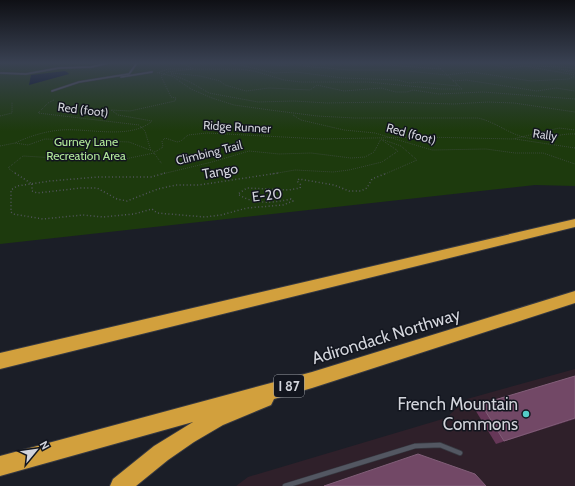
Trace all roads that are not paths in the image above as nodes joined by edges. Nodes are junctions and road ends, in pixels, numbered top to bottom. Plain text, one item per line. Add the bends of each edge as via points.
1 (68, 86) edge
2 (52, 91) dead end
3 (575, 223) edge
4 (575, 298) edge
5 (0, 361) edge
6 (312, 380) junction
7 (460, 453) dead end
8 (0, 466) edge
9 (120, 486) edge
10 (285, 486) edge

1 - 2 lane
3 - 5 highway
4 - 6 highway, Adirondack Northway / I 87
6 - 8 highway, Adirondack Northway / I 87
6 - 9 highway via 202,426 161,453
7 - 10 lane via 440,445 414,446

